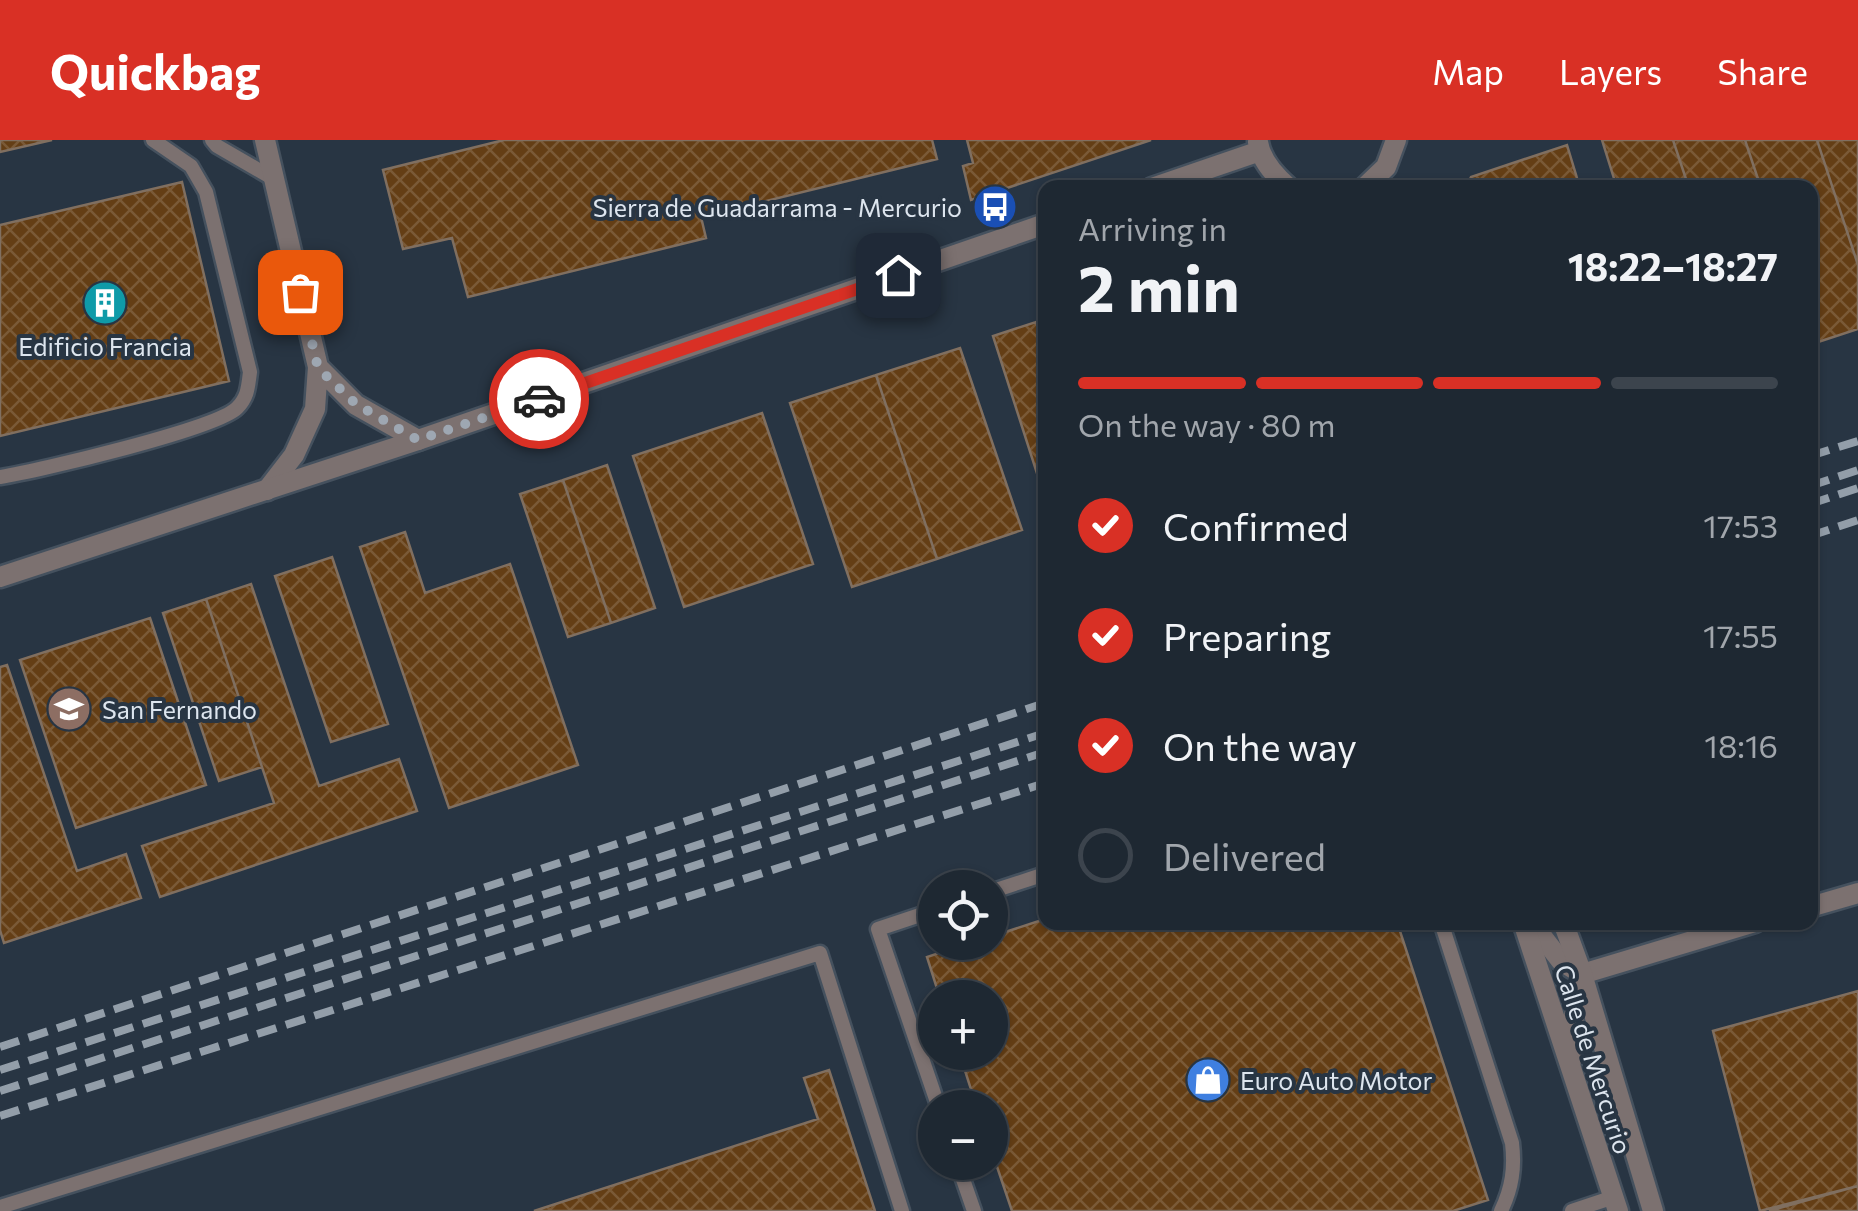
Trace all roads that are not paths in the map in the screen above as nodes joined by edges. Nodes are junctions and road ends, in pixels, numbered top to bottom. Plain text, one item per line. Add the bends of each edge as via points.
1 (152, 140) edge
2 (212, 140) edge
3 (265, 140) edge
4 (1396, 140) edge
5 (1259, 146) edge
6 (274, 179) junction
7 (1172, 180) edge
8 (1280, 180) edge
9 (1373, 180) edge
10 (1038, 226) edge
11 (318, 368) junction
12 (418, 440) junction
13 (0, 478) edge
14 (267, 490) junction
15 (0, 577) edge
16 (1038, 876) edge
17 (1008, 886) edge
18 (1858, 893) edge
19 (1818, 905) edge
20 (918, 915) edge
21 (1444, 930) edge
22 (1525, 930) edge
23 (1537, 930) edge
24 (1565, 930) edge
25 (1729, 930) edge
26 (1582, 974) junction
27 (1571, 1067) junction
28 (933, 1090) edge
29 (964, 1180) edge
30 (1616, 1204) edge
31 (0, 1207) edge
32 (902, 1211) edge
33 (974, 1211) edge
34 (1501, 1211) edge
35 (1572, 1211) edge
36 (1653, 1211) edge

1 - 13 lane via 191,166 206,192 250,372 247,395 234,411 204,424
2 - 6 lane
3 - 6 street
4 - 9 street
5 - 7 street
5 - 8 street
6 - 11 street
10 - 12 street
11 - 12 street via 356,404
11 - 14 street via 315,408 294,455
12 - 14 street
14 - 15 street
16 - 17 lane
18 - 19 street
20 - 28 lane via 878,928
21 - 34 lane via 1512,1142 1514,1167
22 - 27 street, Calle de Mercurio
23 - 26 street via 1561,962
24 - 26 street, Calle de Mercurio
25 - 26 street
26 - 27 street
26 - 36 street, Calle de Mercurio
27 - 30 street, Calle de Mercurio
29 - 33 lane
30 - 35 lane
31 - 32 lane via 820,953

